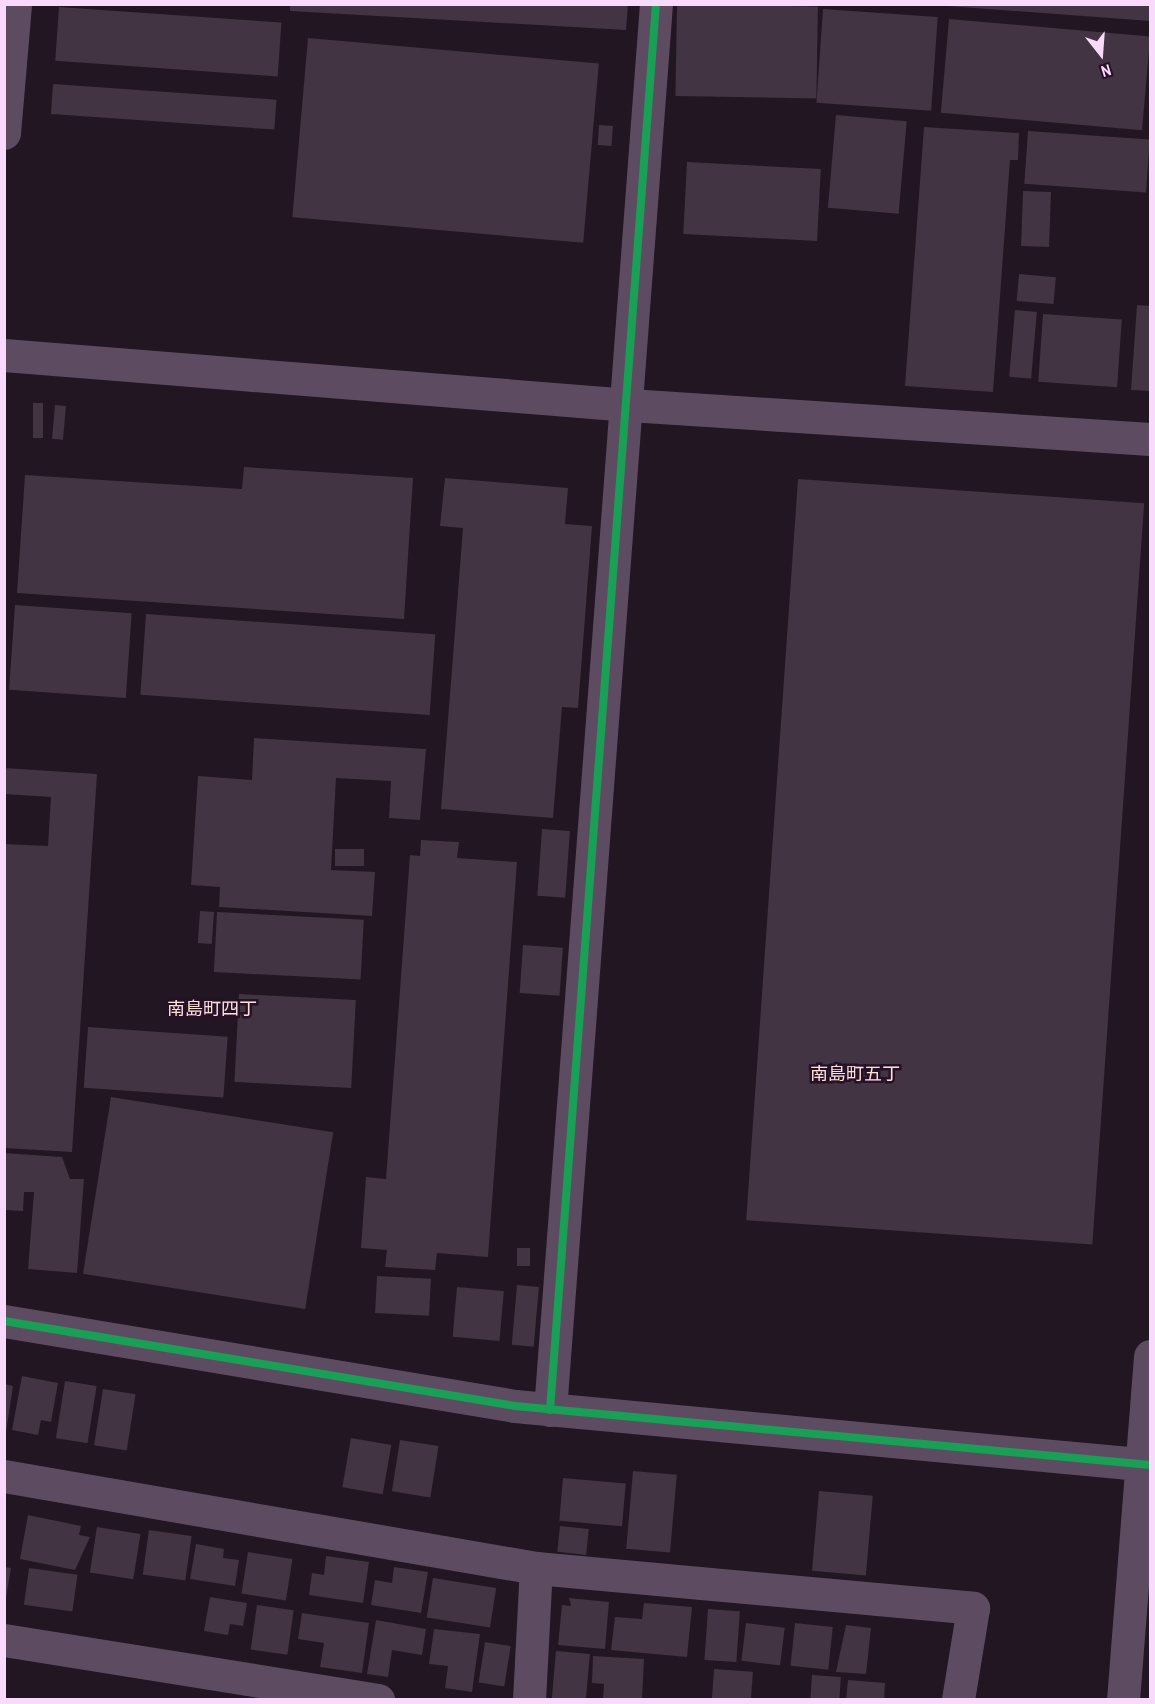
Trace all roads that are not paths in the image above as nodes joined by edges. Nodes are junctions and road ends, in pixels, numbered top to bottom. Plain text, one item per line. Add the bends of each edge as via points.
1 (15, 4) edge
2 (656, 4) edge
3 (4, 133) edge
4 (4, 355) edge
5 (628, 405) junction
6 (1150, 439) edge
7 (4, 1321) edge
8 (1150, 1356) edge
9 (550, 1410) junction
10 (1146, 1465) edge
11 (4, 1476) edge
12 (536, 1568) junction
13 (4, 1640) edge
14 (378, 1700) edge
15 (529, 1700) edge
16 (958, 1700) edge
17 (1123, 1700) edge

1 - 3 street
2 - 5 street
4 - 5 street
5 - 6 street
5 - 9 street
7 - 9 street
8 - 10 street
9 - 10 street
10 - 17 street
11 - 12 street
12 - 15 street
12 - 16 street via 972,1608
13 - 14 street

